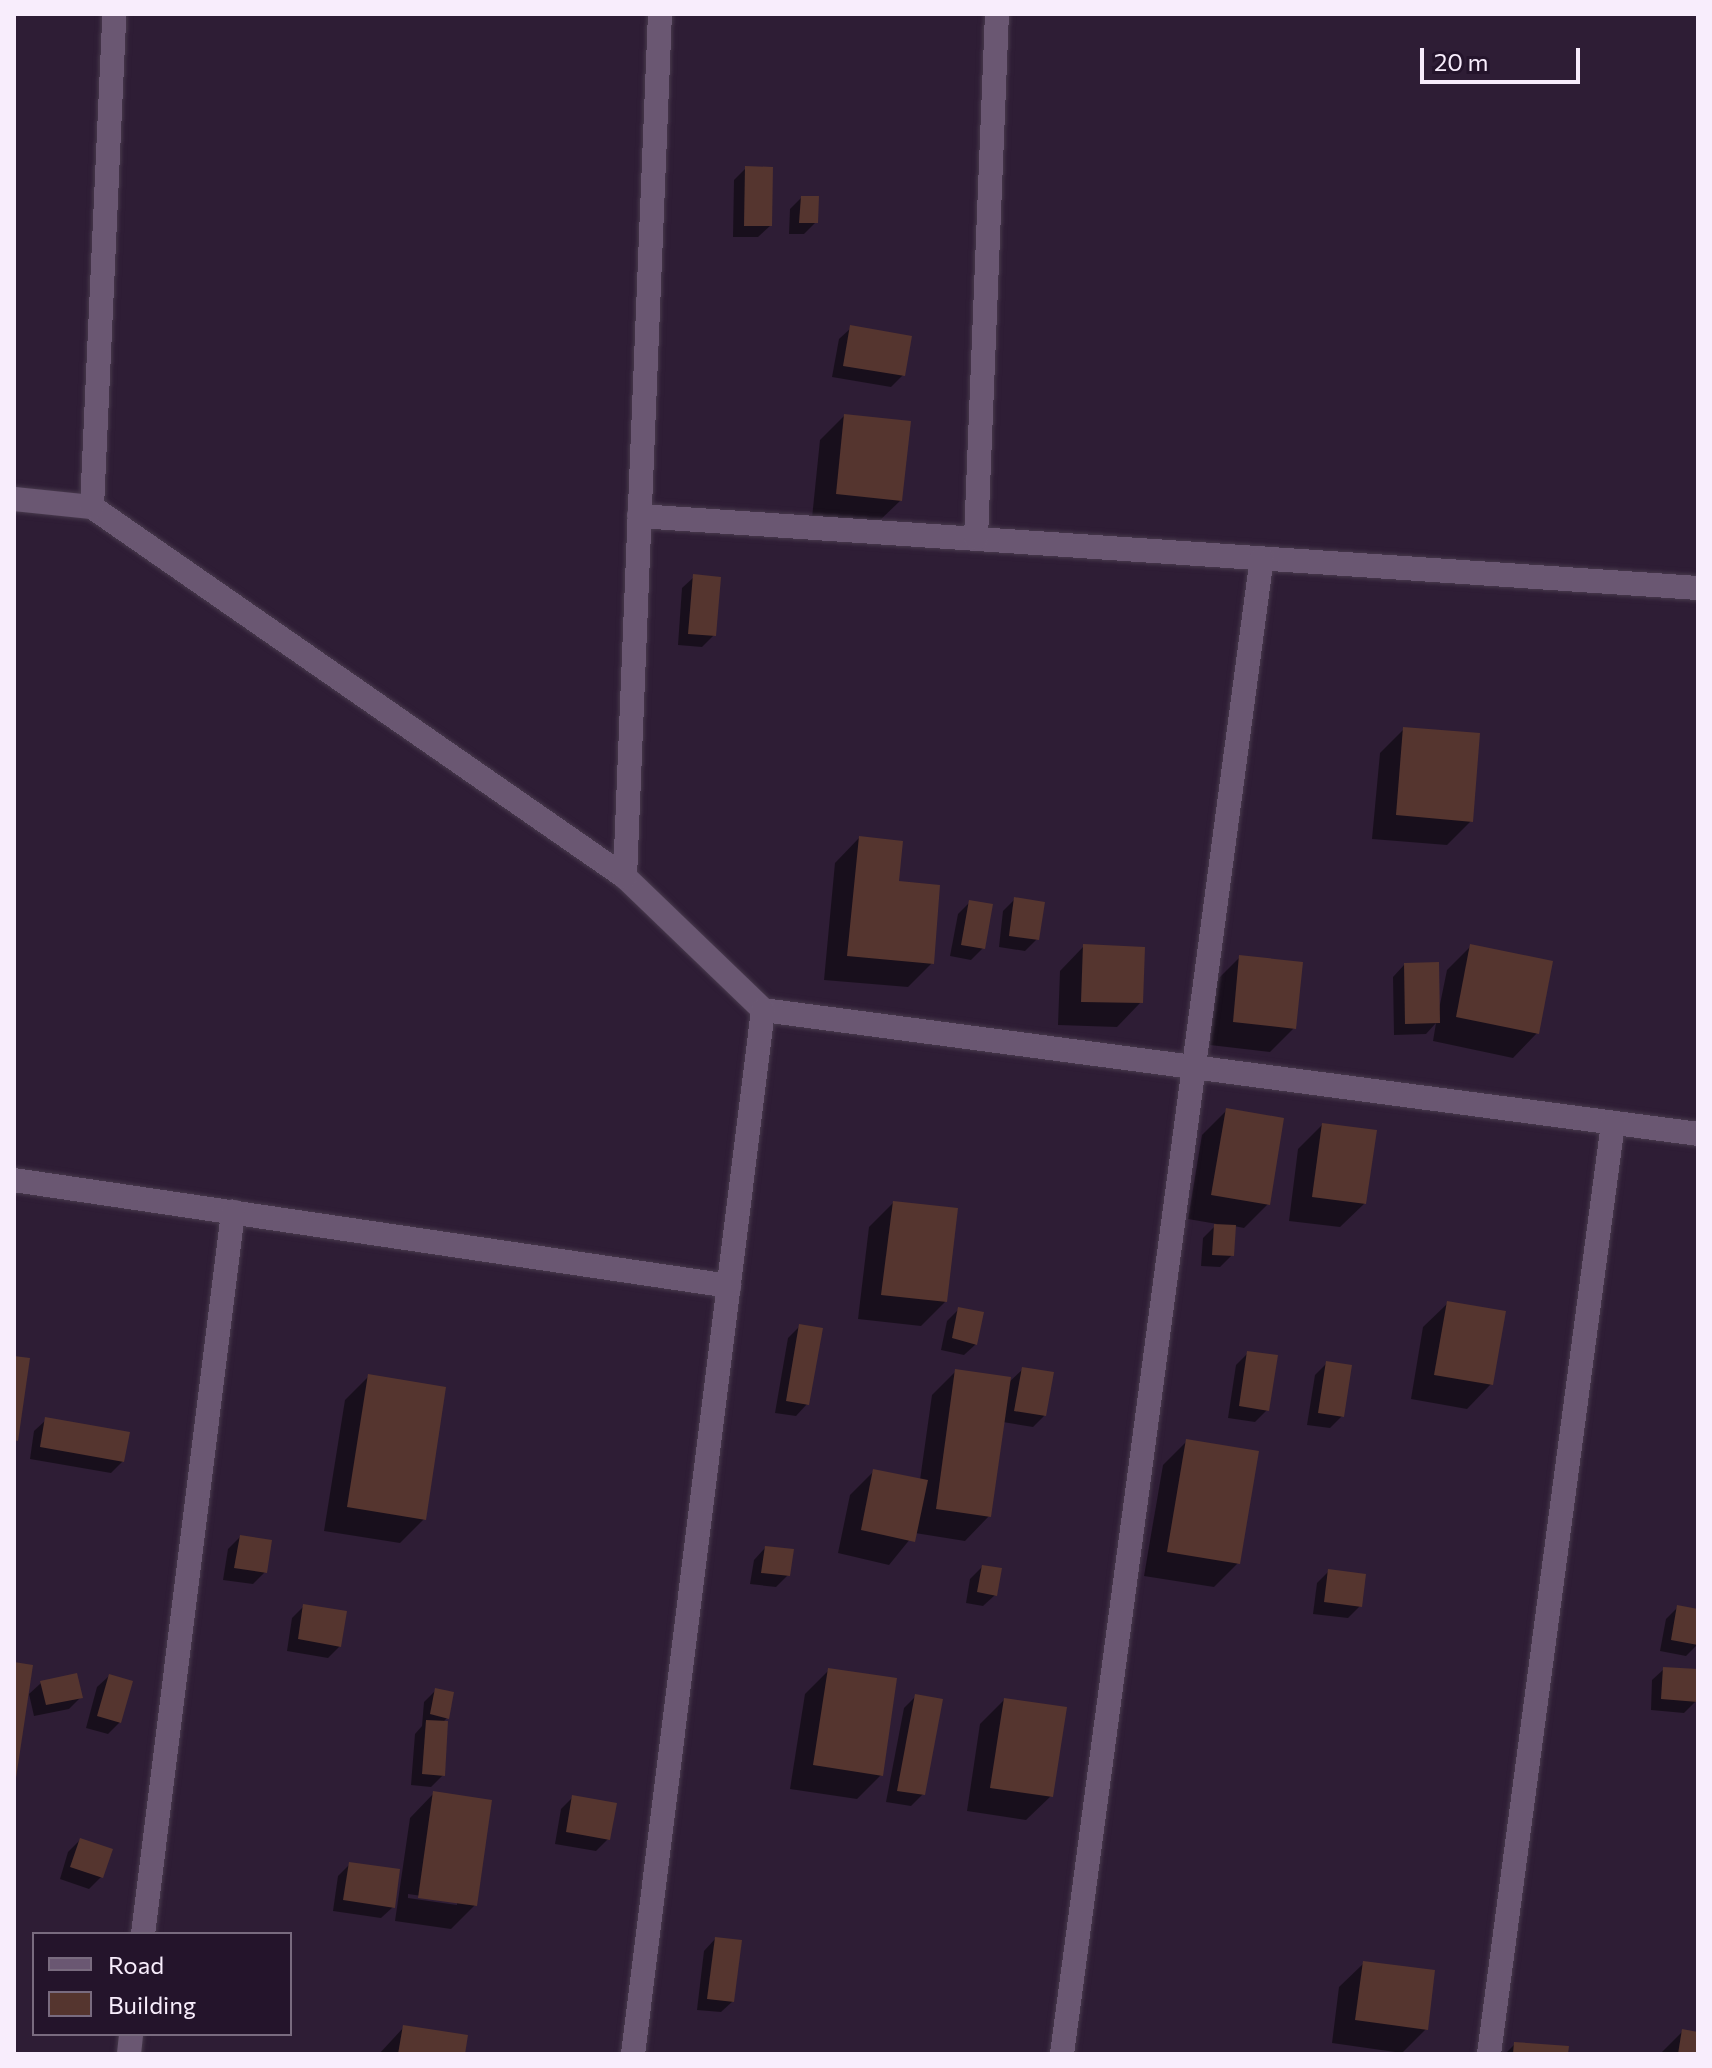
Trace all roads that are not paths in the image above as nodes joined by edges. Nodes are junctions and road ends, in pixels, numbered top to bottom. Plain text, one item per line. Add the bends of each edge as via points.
1 (114, 14) edge
2 (660, 14) edge
3 (997, 14) edge
4 (14, 499) edge
5 (92, 507) junction
6 (639, 516) junction
7 (976, 538) junction
8 (1262, 558) junction
9 (1698, 588) edge
10 (625, 877) junction
11 (763, 1010) junction
12 (1194, 1067) junction
13 (1613, 1123) junction
14 (1698, 1134) edge
15 (14, 1180) edge
16 (233, 1212) junction
17 (729, 1286) junction
18 (143, 1932) edge
19 (633, 2054) edge
20 (1062, 2054) edge
21 (1489, 2054) edge

1 - 5 street
2 - 6 street
3 - 7 street
4 - 5 street
5 - 10 street
6 - 7 street
6 - 10 street
7 - 8 street
8 - 9 street
8 - 12 street
10 - 11 street
11 - 12 street
11 - 17 street
12 - 13 street
12 - 20 street
13 - 14 street
13 - 21 street
15 - 16 street
16 - 17 street
16 - 18 street
17 - 19 street

